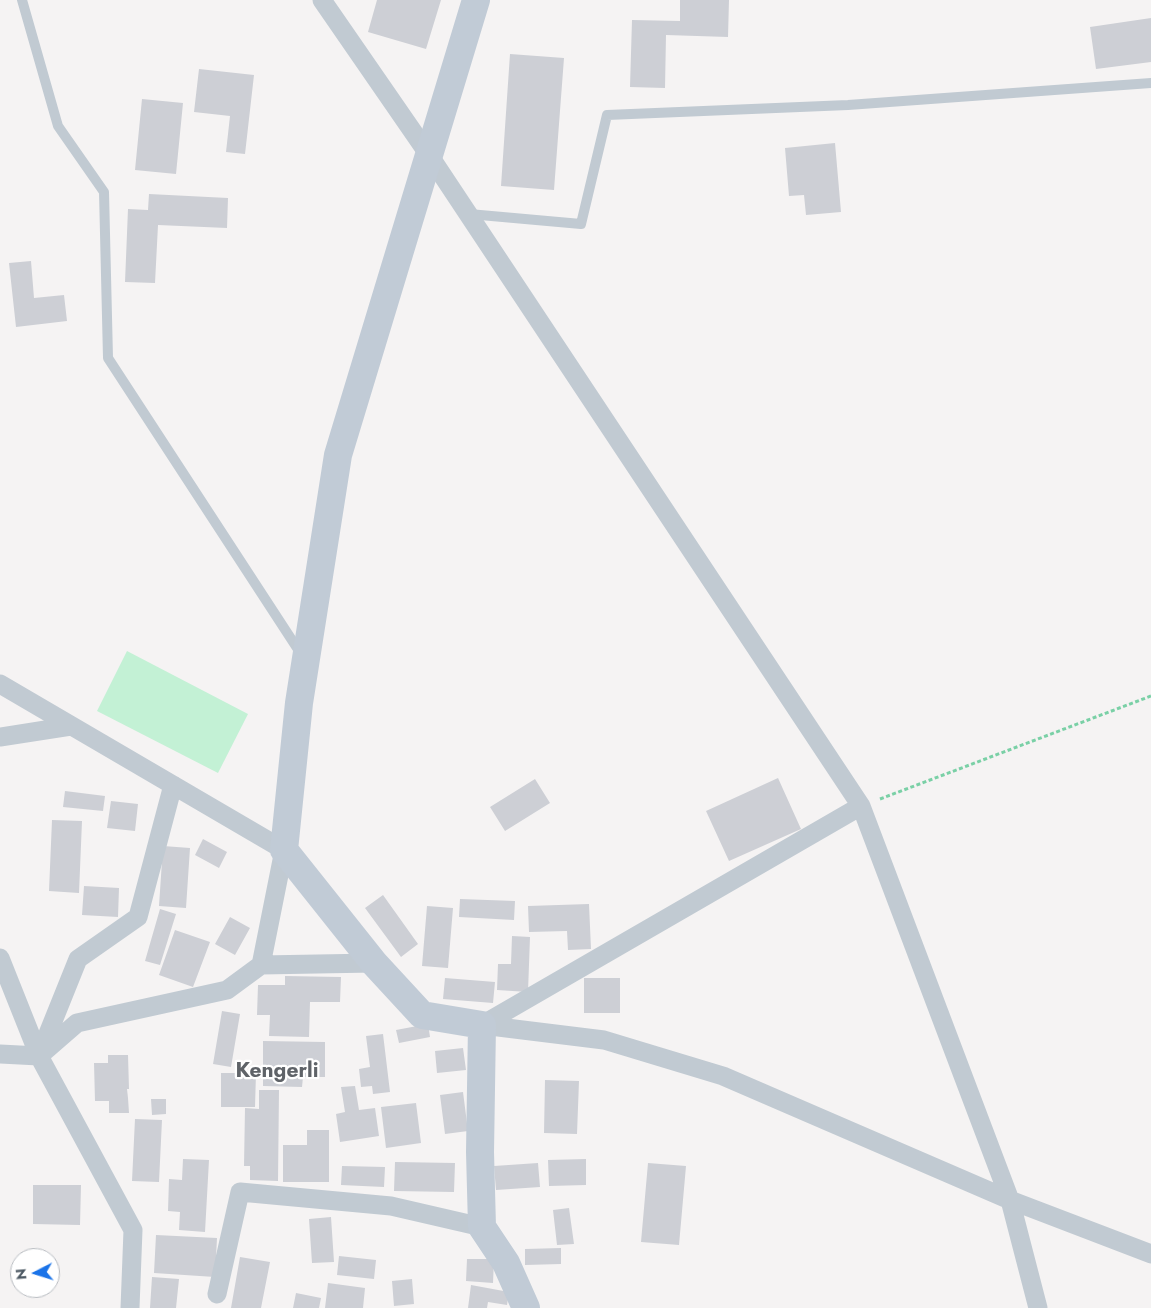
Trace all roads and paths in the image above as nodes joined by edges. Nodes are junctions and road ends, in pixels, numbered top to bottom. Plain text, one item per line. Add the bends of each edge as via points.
1 (22, 0) edge
2 (322, 0) edge
3 (476, 0) edge
4 (1151, 83) edge
5 (429, 155) junction
6 (468, 214) junction
7 (306, 660) junction
8 (0, 684) edge
9 (1151, 696) edge
10 (71, 726) junction
11 (0, 737) edge
12 (173, 785) junction
13 (860, 806) junction
14 (284, 850) junction
15 (0, 958) edge
16 (374, 963) junction
17 (261, 965) junction
18 (482, 1025) junction
19 (0, 1054) edge
20 (39, 1056) junction
21 (1010, 1200) junction
22 (482, 1227) junction
23 (1151, 1254) edge
24 (217, 1294) dead end
25 (130, 1308) edge
26 (526, 1308) edge
27 (1038, 1308) edge

1 - 7 lane via 58,126 104,192 108,358
2 - 5 street
3 - 5 street
4 - 6 lane via 848,105 607,115 582,224
5 - 6 street
5 - 7 street via 338,455
6 - 13 street
7 - 14 street via 298,703
8 - 10 street
9 - 13 path
10 - 11 street
10 - 12 street
12 - 14 street
12 - 20 street via 138,917 78,958
13 - 18 street
13 - 21 street
14 - 16 street
14 - 17 street
15 - 20 street
16 - 17 street
16 - 18 street via 422,1015
17 - 20 street via 227,990 77,1023
18 - 21 street via 604,1040 723,1076
18 - 22 street
19 - 20 street
20 - 25 street via 133,1230
21 - 23 street
21 - 27 street
22 - 24 street via 391,1206 240,1192
22 - 26 street via 506,1263

